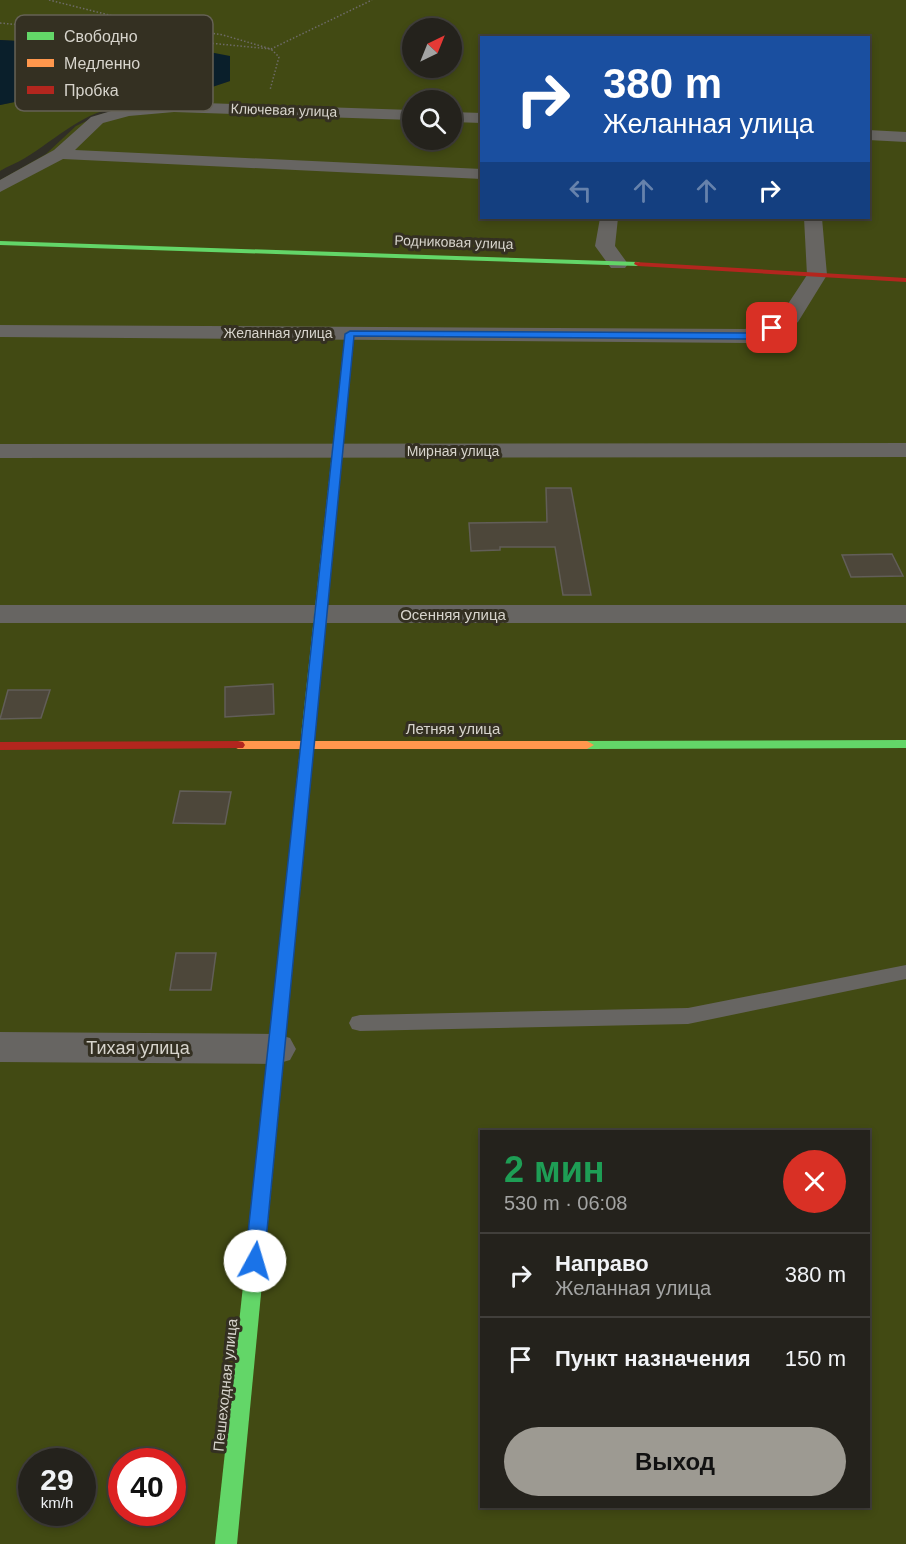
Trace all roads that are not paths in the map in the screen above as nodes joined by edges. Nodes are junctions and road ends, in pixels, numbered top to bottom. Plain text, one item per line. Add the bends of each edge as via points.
1 (213, 108) edge
2 (128, 111) edge
3 (402, 116) edge
4 (462, 117) edge
5 (480, 118) edge
6 (870, 135) edge
7 (906, 137) edge
8 (60, 154) junction
9 (480, 174) edge
10 (0, 188) edge
11 (609, 219) edge
12 (813, 219) edge
13 (0, 243) edge
14 (618, 264) junction
15 (817, 275) junction
16 (906, 280) edge
17 (0, 332) edge
18 (350, 334) junction
19 (906, 450) edge
20 (0, 451) edge
21 (338, 451) junction
22 (0, 614) edge
23 (321, 614) junction
24 (906, 614) edge
25 (906, 744) edge
26 (307, 745) junction
27 (0, 746) edge
28 (906, 972) edge
29 (360, 1023) dead end
30 (0, 1047) edge
31 (276, 1049) junction
32 (226, 1544) edge

1 - 3 street, Ключевая улица
2 - 8 street, Ключевая улица via 97,120
4 - 5 street
6 - 7 street
8 - 9 street
8 - 10 street, Ключевая улица
11 - 14 street via 604,246
12 - 15 street
13 - 14 street, Родниковая улица
14 - 15 street, Родниковая улица
15 - 16 street, Родниковая улица
15 - 18 street, Желанная улица via 790,317 746,336
17 - 18 street, Желанная улица
18 - 21 street, Пешеходная улица
19 - 21 street, Мирная улица
20 - 21 street, Мирная улица
21 - 23 street, Пешеходная улица
22 - 23 street, Осенняя улица
23 - 24 street, Осенняя улица
23 - 26 street, Пешеходная улица
25 - 26 street, Летняя улица
26 - 27 street, Летняя улица
26 - 31 street, Пешеходная улица
28 - 29 lane via 688,1016
30 - 31 street, Тихая улица
31 - 32 street, Пешеходная улица

